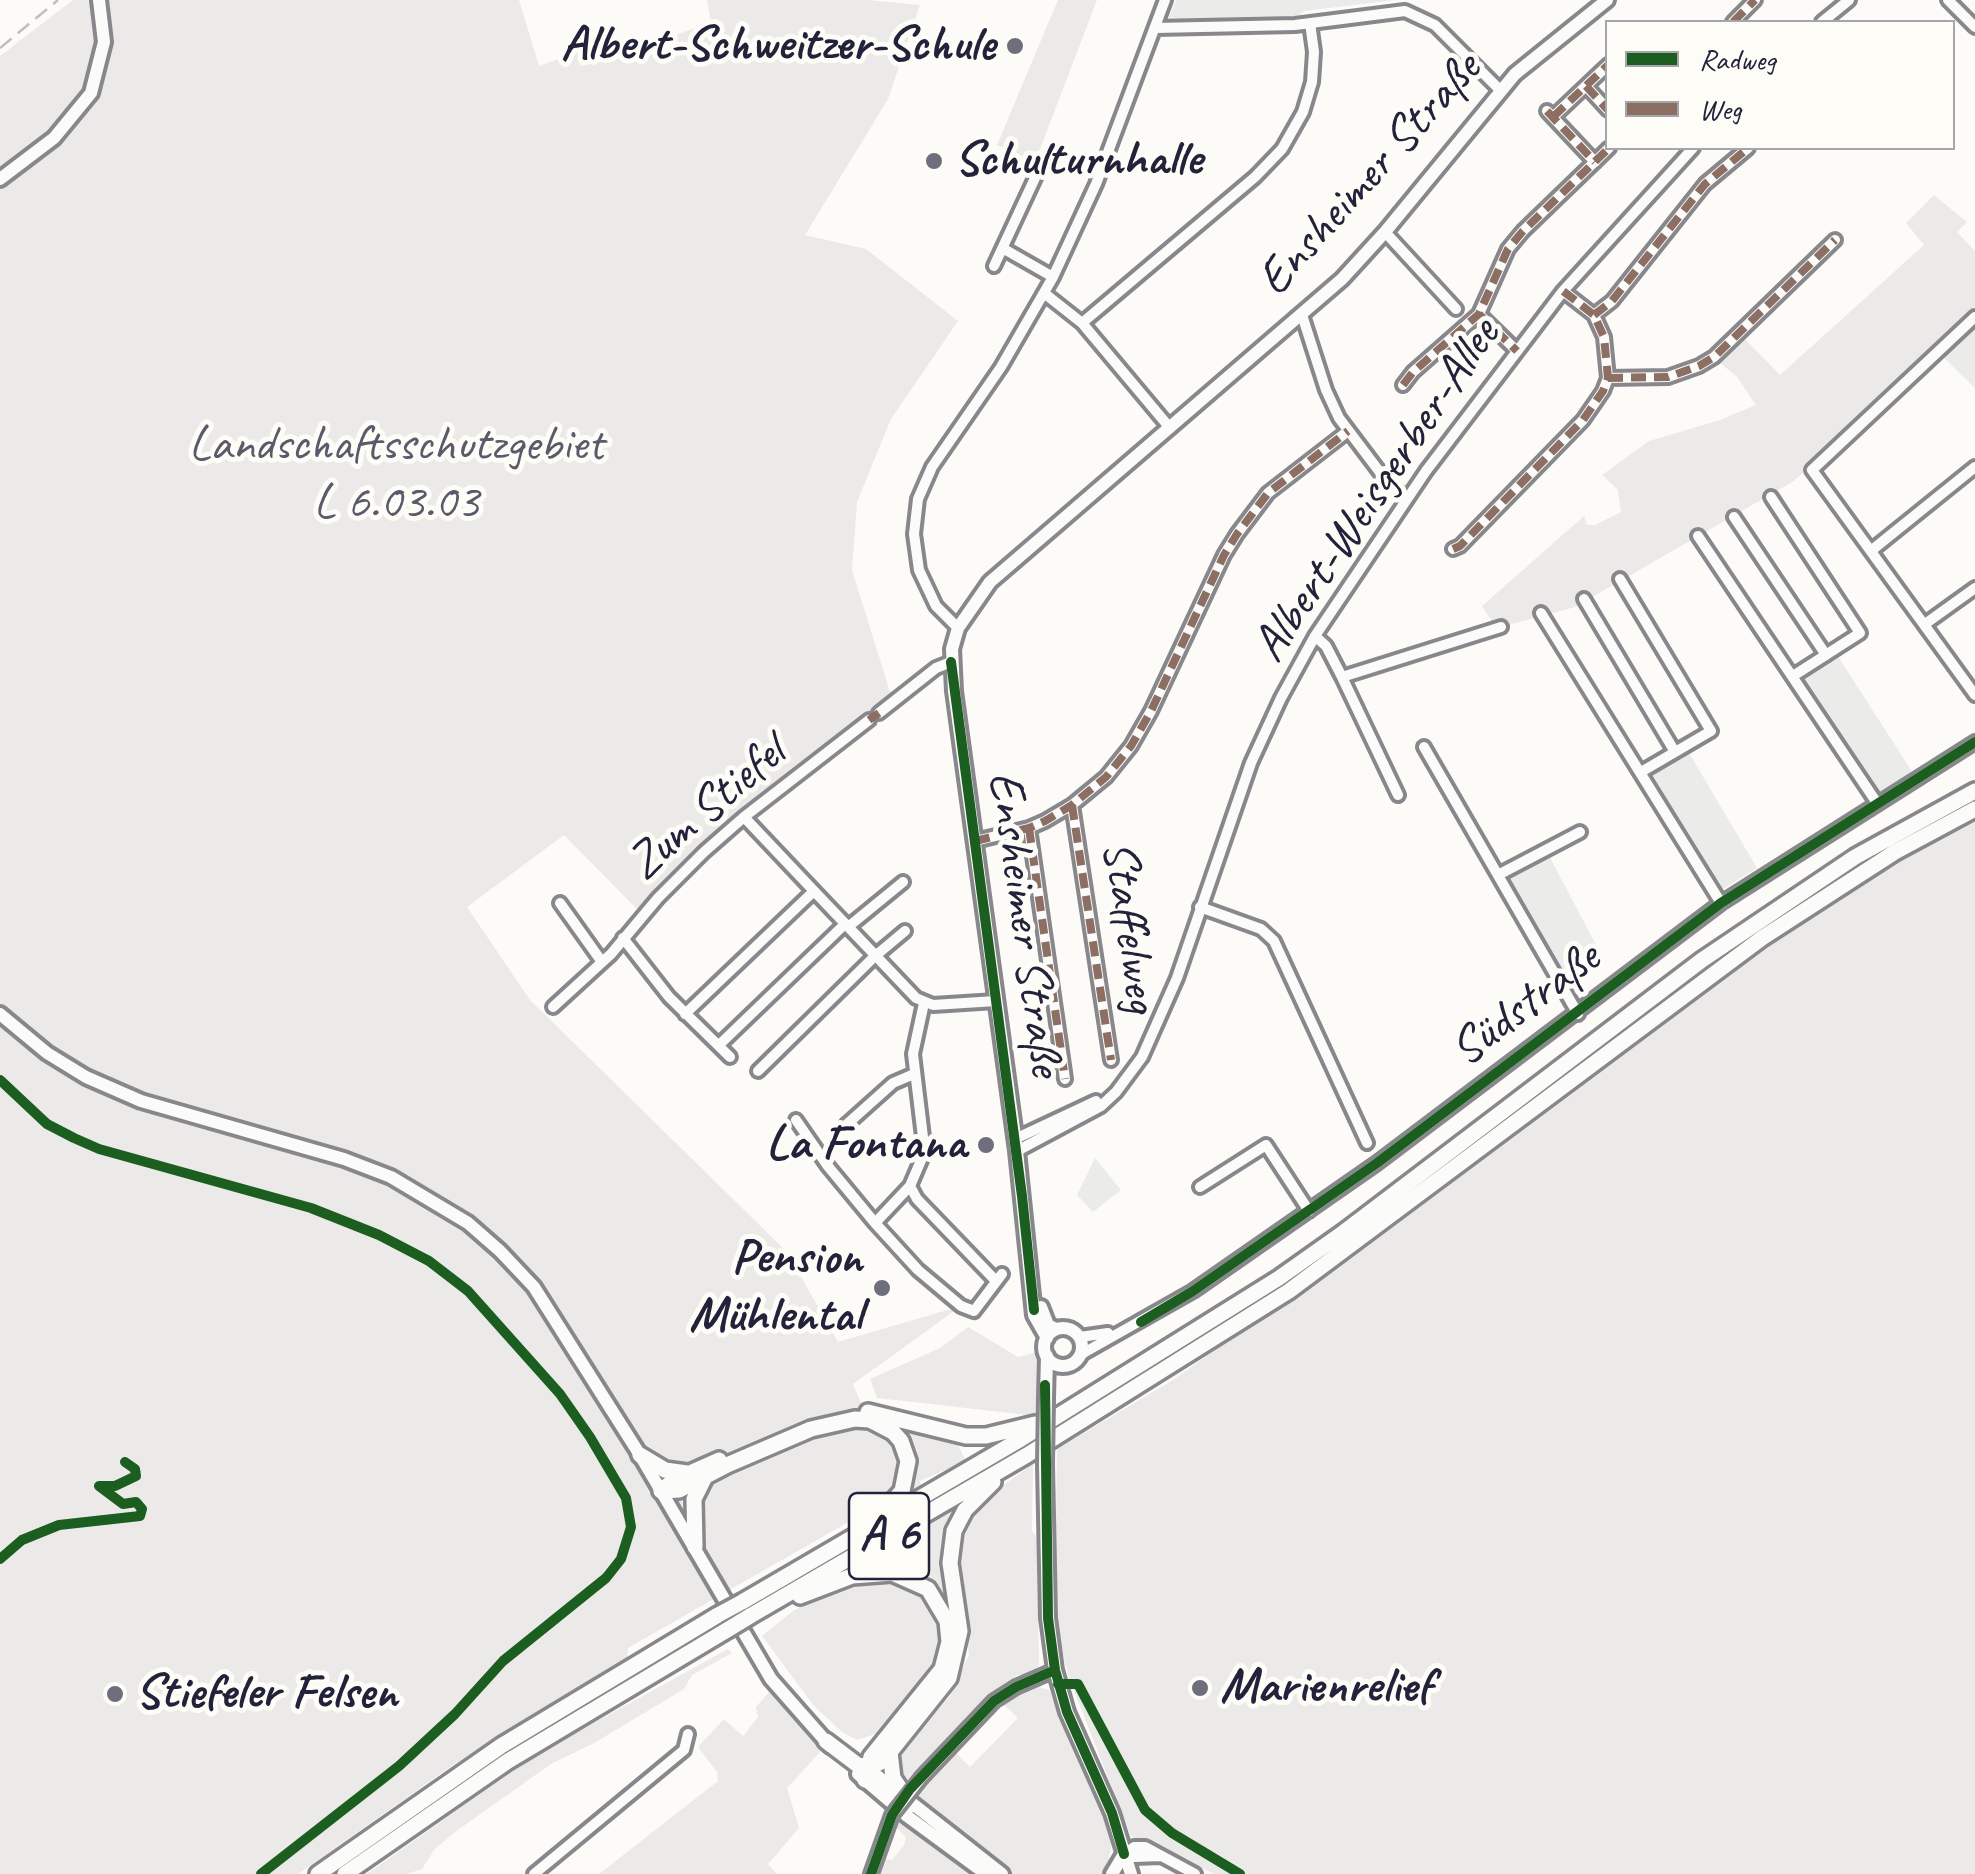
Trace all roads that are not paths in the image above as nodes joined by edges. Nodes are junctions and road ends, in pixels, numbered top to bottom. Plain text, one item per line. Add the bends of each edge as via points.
1 (99, 0) edge
2 (1165, 0) edge
3 (1607, 0) edge
4 (1755, 0) edge
5 (1848, 0) edge
6 (1948, 0) edge
7 (1422, 3) dead end
8 (1419, 15) junction
9 (1734, 20) edge
10 (1824, 20) edge
11 (1310, 23) junction
12 (1975, 27) edge
13 (1155, 28) junction
14 (1605, 69) edge
15 (1586, 86) junction
16 (1500, 90) junction
17 (1605, 107) edge
18 (1607, 150) edge
19 (1691, 150) edge
20 (1746, 150) edge
21 (1595, 162) junction
22 (1042, 163) dead end
23 (0, 179) edge
24 (1385, 232) junction
25 (1836, 240) dead end
26 (1004, 248) junction
27 (994, 266) dead end
28 (1053, 277) junction
29 (1563, 291) junction
30 (1044, 293) junction
31 (1456, 308) dead end
32 (1479, 314) junction
33 (1302, 315) junction
34 (1594, 315) junction
35 (1975, 317) edge
36 (1082, 323) junction
37 (1517, 351) junction
38 (1608, 378) junction
39 (1403, 385) dead end
40 (1170, 428) junction
41 (1348, 431) junction
42 (1975, 466) edge
43 (1771, 497) dead end
44 (1407, 499) junction
45 (1734, 517) dead end
46 (1698, 536) dead end
47 (1453, 549) dead end
48 (1872, 550) junction
49 (1620, 579) dead end
50 (1975, 588) edge
51 (1584, 599) dead end
52 (1541, 613) dead end
53 (951, 622) junction
54 (1925, 624) junction
55 (1501, 627) dead end
56 (1316, 636) junction
57 (1826, 656) junction
58 (952, 662) junction
59 (1793, 676) junction
60 (1342, 677) junction
61 (1975, 695) edge
62 (1975, 742) edge
63 (1424, 747) dead end
64 (1675, 752) junction
65 (1641, 772) junction
66 (1975, 791) edge
67 (1398, 796) dead end
68 (1877, 803) junction
69 (1072, 805) junction
70 (1975, 809) edge
71 (744, 817) junction
72 (1029, 828) junction
73 (1580, 832) dead end
74 (975, 841) junction
75 (1498, 875) junction
76 (903, 882) dead end
77 (814, 891) junction
78 (560, 903) dead end
79 (1721, 903) junction
80 (1200, 907) junction
81 (846, 926) junction
82 (905, 931) dead end
83 (623, 938) junction
84 (874, 957) junction
85 (602, 962) junction
86 (996, 1001) junction
87 (924, 1003) junction
88 (553, 1007) dead end
89 (0, 1014) edge
90 (686, 1014) junction
91 (1578, 1014) junction
92 (719, 1045) junction
93 (730, 1057) dead end
94 (1110, 1060) dead end
95 (758, 1071) dead end
96 (914, 1074) junction
97 (1065, 1080) dead end
98 (796, 1120) dead end
99 (846, 1125) dead end
100 (1366, 1144) dead end
101 (1016, 1145) junction
102 (910, 1186) junction
103 (1200, 1187) dead end
104 (1308, 1210) junction
105 (875, 1223) junction
106 (1124, 1330) junction
107 (1051, 1333) junction
108 (1080, 1337) junction
109 (1080, 1356) junction
110 (1051, 1360) junction
111 (1077, 1404) junction
112 (640, 1455) junction
113 (1027, 1455) junction
114 (687, 1473) junction
115 (705, 1477) junction
116 (662, 1491) junction
117 (694, 1547) junction
118 (797, 1570) junction
119 (746, 1609) junction
120 (1054, 1670) junction
121 (688, 1734) dead end
122 (832, 1742) junction
123 (886, 1747) junction
124 (866, 1774) junction
125 (912, 1805) junction
126 (1124, 1854) junction
127 (318, 1874) edge
128 (345, 1874) edge
129 (534, 1874) edge
130 (871, 1874) edge
131 (986, 1874) edge
132 (1002, 1874) edge
133 (1112, 1874) edge
134 (1132, 1874) edge
135 (1195, 1874) edge

1 - 23 main road via 104,42 92,93 54,138
2 - 13 street
3 - 16 main road, Ensheimer Straße
4 - 9 street
5 - 10 street
6 - 12 street
7 - 8 street
8 - 11 street via 1390,12
8 - 16 street
11 - 13 street
11 - 36 street via 1312,82 1282,148
13 - 28 street
14 - 15 street
15 - 17 street
15 - 21 street via 1550,114
16 - 24 main road, Ensheimer Straße
18 - 21 street
19 - 29 street, Albert-Weisgerber-Allee
20 - 34 street via 1705,184
21 - 32 street via 1508,248
22 - 26 street
24 - 31 street
24 - 33 main road, Ensheimer Straße
25 - 38 street via 1714,357 1668,377
26 - 27 street
26 - 28 street
28 - 30 street
29 - 34 street
29 - 37 street, Albert-Weisgerber-Allee
30 - 36 street
30 - 53 street via 924,484 914,534 918,570
32 - 37 street
32 - 39 street
33 - 40 main road, Ensheimer Straße
33 - 41 street via 1326,390
34 - 38 street
35 - 48 street via 1812,470
36 - 40 street
37 - 44 street, Albert-Weisgerber-Allee
38 - 47 street via 1583,420
40 - 53 main road, Ensheimer Straße
41 - 44 street
41 - 69 street via 1254,510 1224,555 1139,732 1106,777
42 - 48 street
43 - 57 street via 1860,633
44 - 56 street, Albert-Weisgerber-Allee
45 - 57 street
46 - 59 street
48 - 54 street
49 - 64 street via 1710,731
50 - 54 street
51 - 64 street
52 - 65 street
53 - 58 main road, Ensheimer Straße
54 - 61 street
55 - 60 street
56 - 60 street
56 - 80 street, Albert-Weisgerber-Allee via 1251,763
57 - 59 street
58 - 71 street, Zum Stiefel
58 - 74 main road, Ensheimer Straße
59 - 68 street
60 - 67 street
62 - 68 street, Südstraße
63 - 75 street
64 - 65 street
65 - 79 street
66 - 111 highway, A 6 via 1855,857 1752,926 1344,1232
68 - 79 street, Südstraße
69 - 72 street
69 - 94 street, Staffelweg
70 - 113 highway, A 6 via 1776,928 1289,1291
71 - 77 street
71 - 83 street, Zum Stiefel
72 - 74 street
72 - 97 street
73 - 75 street
74 - 86 main road, Ensheimer Straße
75 - 91 street
76 - 81 street
77 - 81 street
77 - 90 street
78 - 85 street
79 - 91 street, Südstraße
80 - 100 street via 1261,929 1274,941
80 - 101 street, Albert-Weisgerber-Allee via 1164,1012 1122,1084 1101,1106
81 - 84 street
81 - 92 street
82 - 84 street
83 - 85 street, Zum Stiefel
83 - 90 street
84 - 87 street
84 - 95 street
85 - 88 street, Zum Stiefel
86 - 87 street
86 - 101 main road, Ensheimer Straße
87 - 96 street
89 - 112 main road via 86,1077 141,1100 344,1159 391,1177 468,1223 534,1287
90 - 92 street
91 - 104 street, Südstraße
92 - 93 street
96 - 99 street via 893,1082
96 - 102 street via 923,1148
98 - 105 street
101 - 107 main road, Ensheimer Straße via 1034,1315
102 - 105 street
102 - 105 street via 999,1277 974,1311 918,1270
103 - 104 street via 1266,1145
104 - 106 street, Südstraße via 1193,1291
106 - 108 street, Südstraße
106 - 109 street, Südstraße
107 - 108 main road via 1067,1328
107 - 110 main road
108 - 109 main road
109 - 110 main road via 1072,1364
110 - 120 main road, bridge via 1045,1464
111 - 114 highway via 1024,1428 986,1436 848,1412
111 - 118 highway, A 6
112 - 114 highway
112 - 116 main road
113 - 119 highway, A 6
113 - 123 highway via 980,1493 954,1531 956,1663 943,1688
114 - 116 highway
115 - 116 highway
115 - 117 highway via 694,1499
115 - 118 highway via 840,1420 870,1420 893,1432 908,1461 896,1499
116 - 117 main road
117 - 122 main road via 753,1650
118 - 119 highway, A 6
119 - 123 highway via 866,1573 892,1573 928,1590 949,1630 945,1660
119 - 127 highway, A 6, bridge via 718,1616 501,1746
119 - 128 highway, A 6, bridge via 727,1630 508,1760
120 - 126 main road
120 - 130 street, bridge via 994,1701 922,1777 892,1815
121 - 129 street via 684,1750
122 - 123 highway via 864,1750
122 - 124 highway
123 - 124 highway
123 - 125 highway via 893,1778
124 - 125 main road
124 - 131 main road via 907,1816
125 - 132 main road
126 - 133 main road
126 - 134 main road
126 - 135 street via 1162,1856

